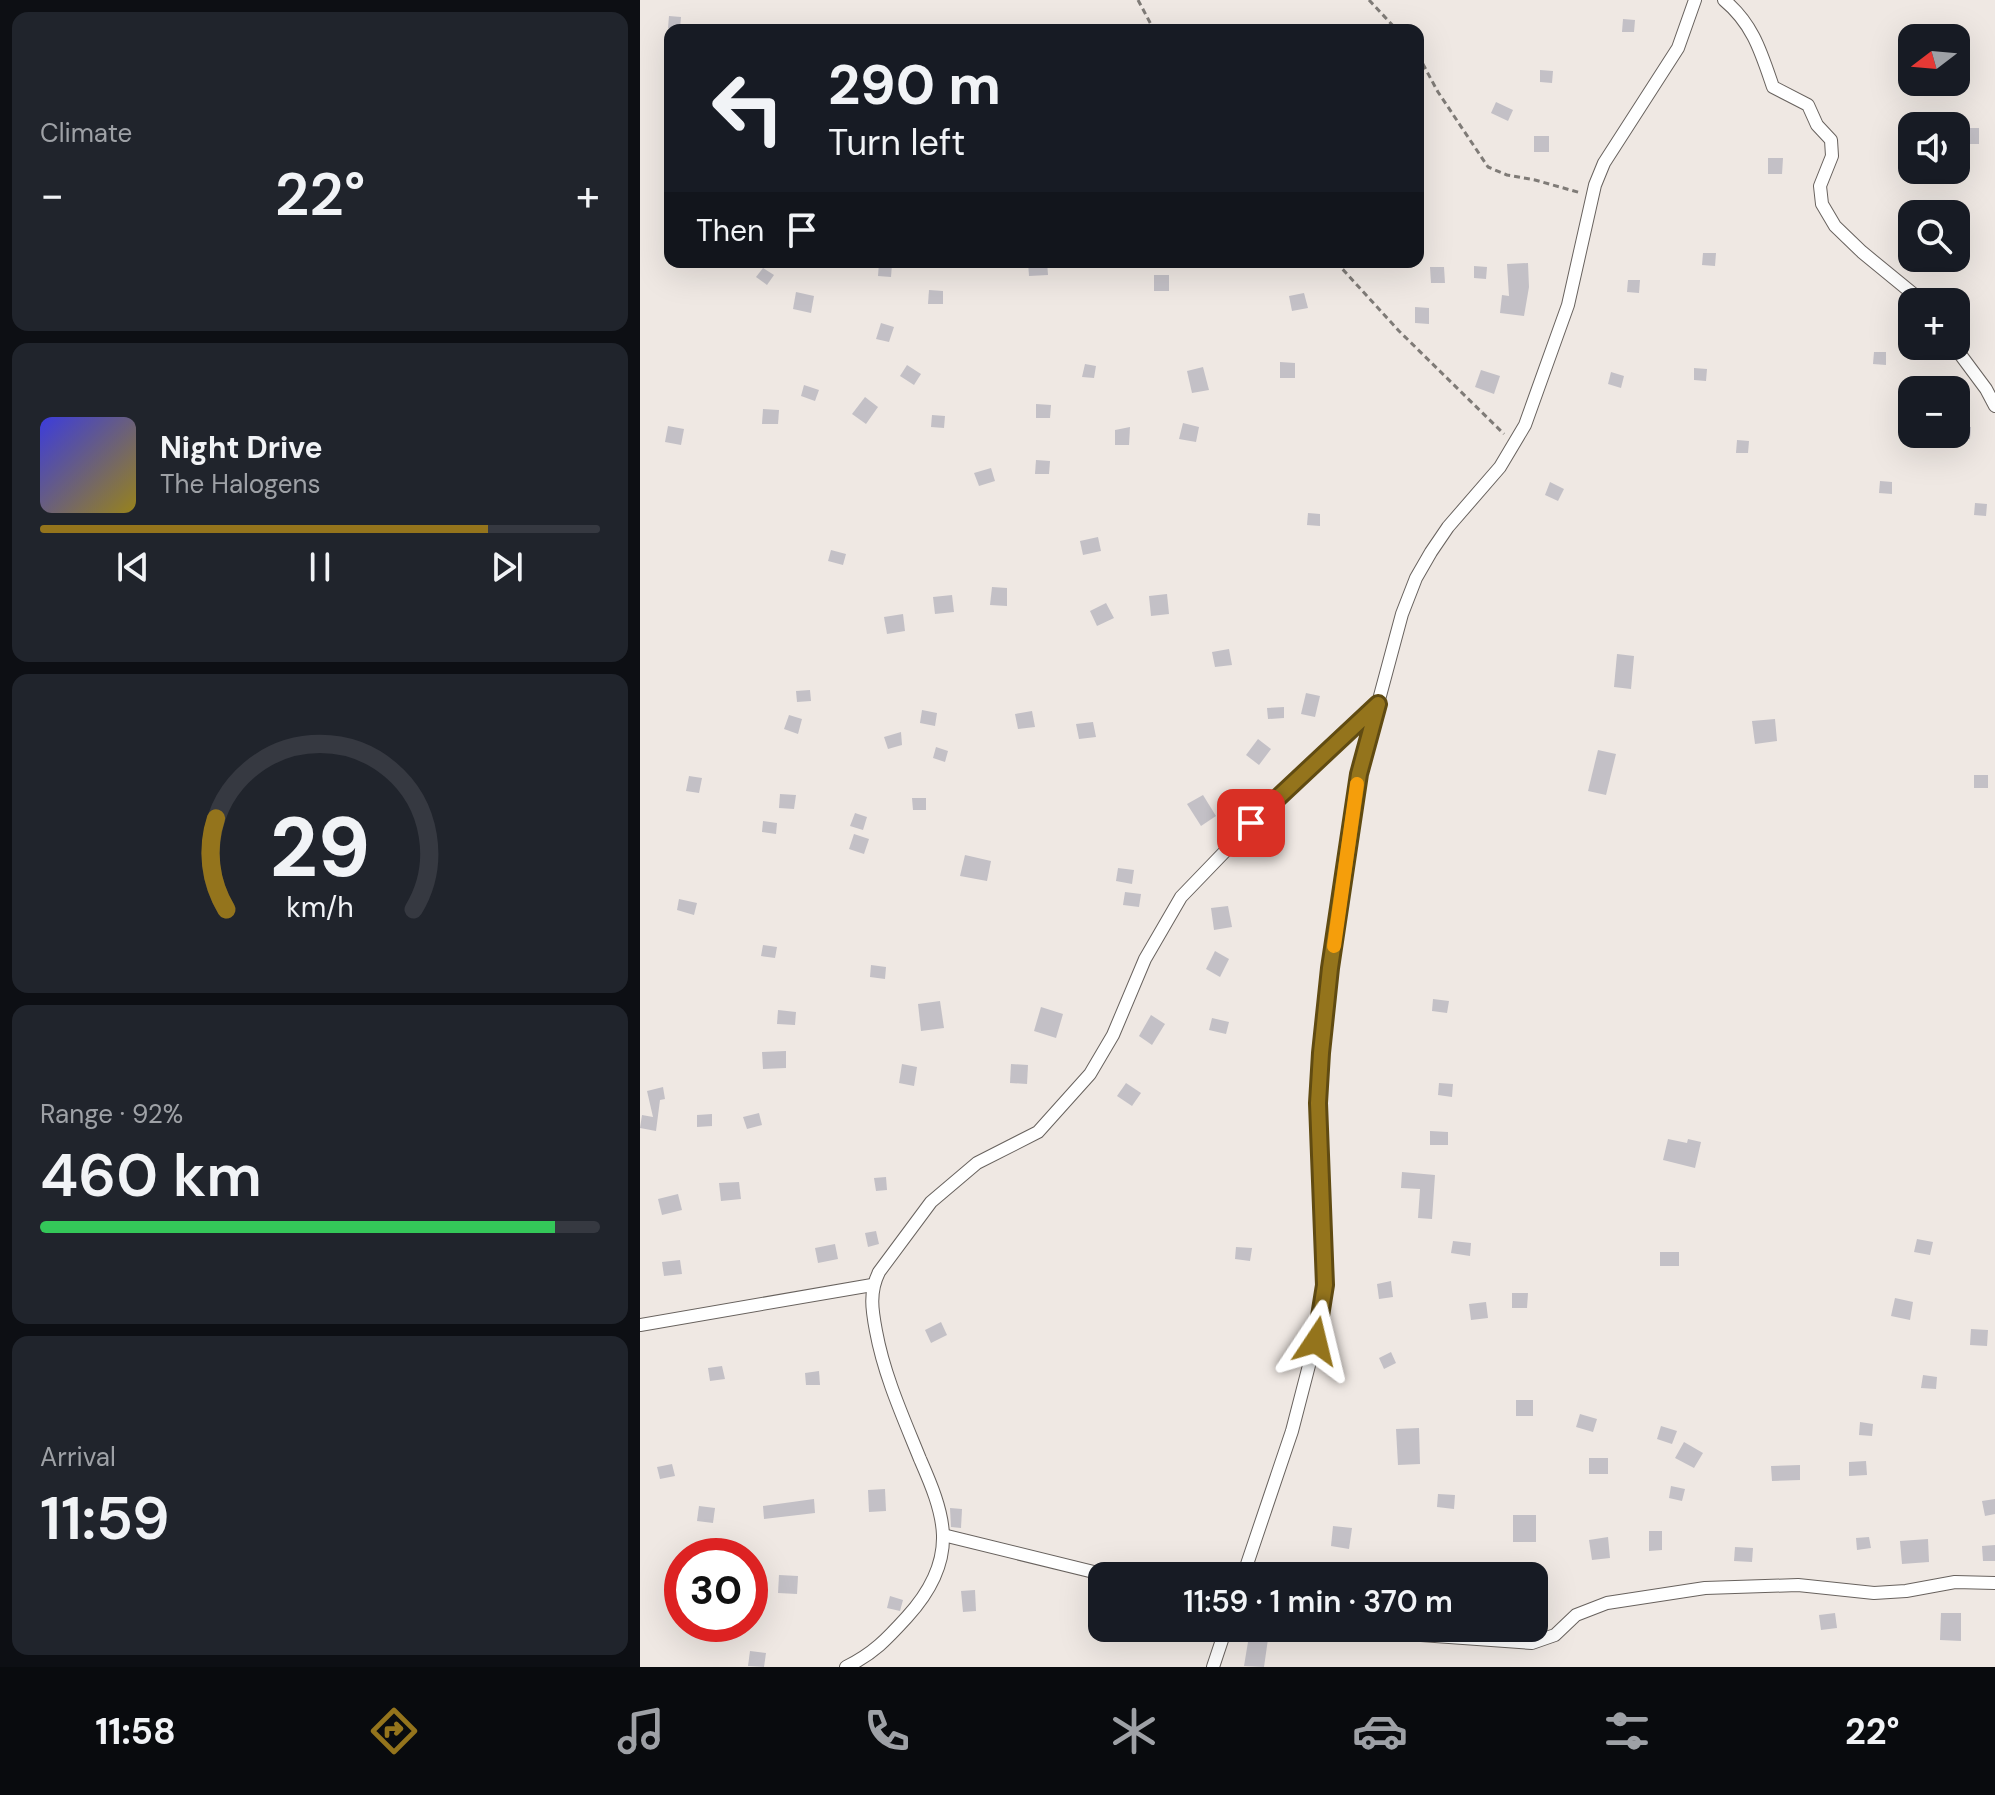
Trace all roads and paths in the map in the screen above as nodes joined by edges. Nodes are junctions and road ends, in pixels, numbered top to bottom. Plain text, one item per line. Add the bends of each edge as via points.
1 (1138, 0) edge
2 (1369, 0) edge
3 (1695, 0) edge
4 (1724, 0) edge
5 (1151, 24) edge
6 (1391, 24) edge
7 (1424, 66) edge
8 (1593, 196) junction
9 (1341, 268) edge
10 (1906, 288) edge
11 (1964, 360) edge
12 (1995, 406) edge
13 (1515, 445) junction
14 (1378, 704) junction
15 (872, 1285) junction
16 (640, 1325) edge
17 (943, 1535) junction
18 (1248, 1562) edge
19 (1088, 1571) edge
20 (1995, 1583) edge
21 (1548, 1637) edge
22 (1221, 1642) edge
23 (846, 1667) edge
24 (1213, 1667) edge

1 - 5 path
2 - 6 path
3 - 8 street via 1678,48 1604,163
4 - 10 street via 1755,37 1773,87 1808,105 1831,140 1832,156 1820,186 1835,226
7 - 8 path via 1488,167
8 - 13 street via 1568,305
9 - 13 path
11 - 12 street
13 - 14 street via 1448,527 1416,578
14 - 15 street via 1287,787 1181,897 1090,1074 1038,1132 977,1163 931,1202
14 - 18 street via 1359,774 1321,1053 1321,1319 1292,1431
15 - 16 street
15 - 17 street via 878,1347 934,1494
17 - 19 street
17 - 23 street via 936,1576 925,1597 868,1657
20 - 21 street via 1955,1582 1874,1593 1798,1585 1705,1588 1607,1603 1576,1615
22 - 24 street

